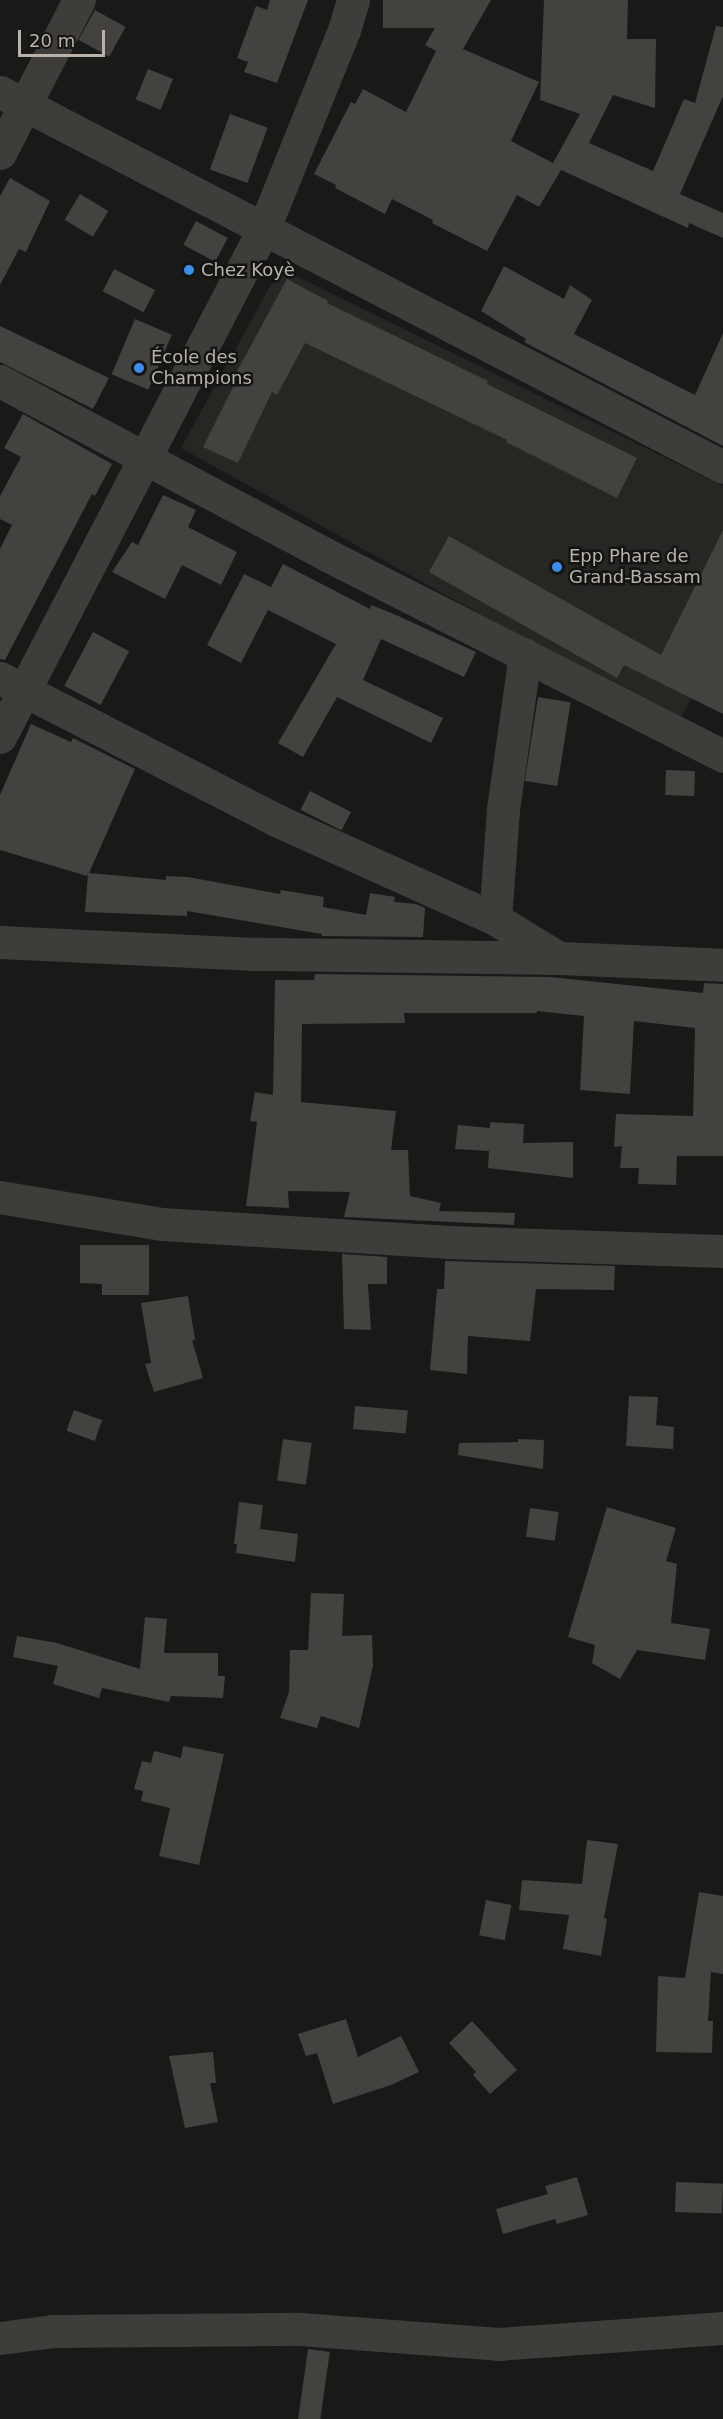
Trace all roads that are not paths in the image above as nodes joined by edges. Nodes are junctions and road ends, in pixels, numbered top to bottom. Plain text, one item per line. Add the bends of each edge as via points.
1 (79, 0) edge
2 (352, 0) edge
3 (13, 98) edge
4 (0, 153) edge
5 (264, 228) junction
6 (0, 381) edge
7 (144, 458) junction
8 (723, 467) edge
9 (525, 655) junction
10 (13, 684) edge
11 (0, 737) edge
12 (723, 756) edge
13 (495, 919) junction
14 (0, 942) edge
15 (559, 958) junction
16 (723, 965) edge
17 (0, 1197) edge
18 (723, 1251) edge
19 (723, 2328) edge
20 (0, 2338) edge

1 - 3 street
2 - 5 street via 344,30
3 - 4 street
3 - 5 street
5 - 7 street
5 - 8 street
6 - 7 street
7 - 9 street
7 - 10 street
9 - 12 street
9 - 13 street via 503,809
10 - 11 street
10 - 13 street via 276,820
13 - 15 street
14 - 15 street via 255,954
15 - 16 street
17 - 18 street via 162,1224 449,1242
19 - 20 street via 498,2344 300,2329 53,2331

